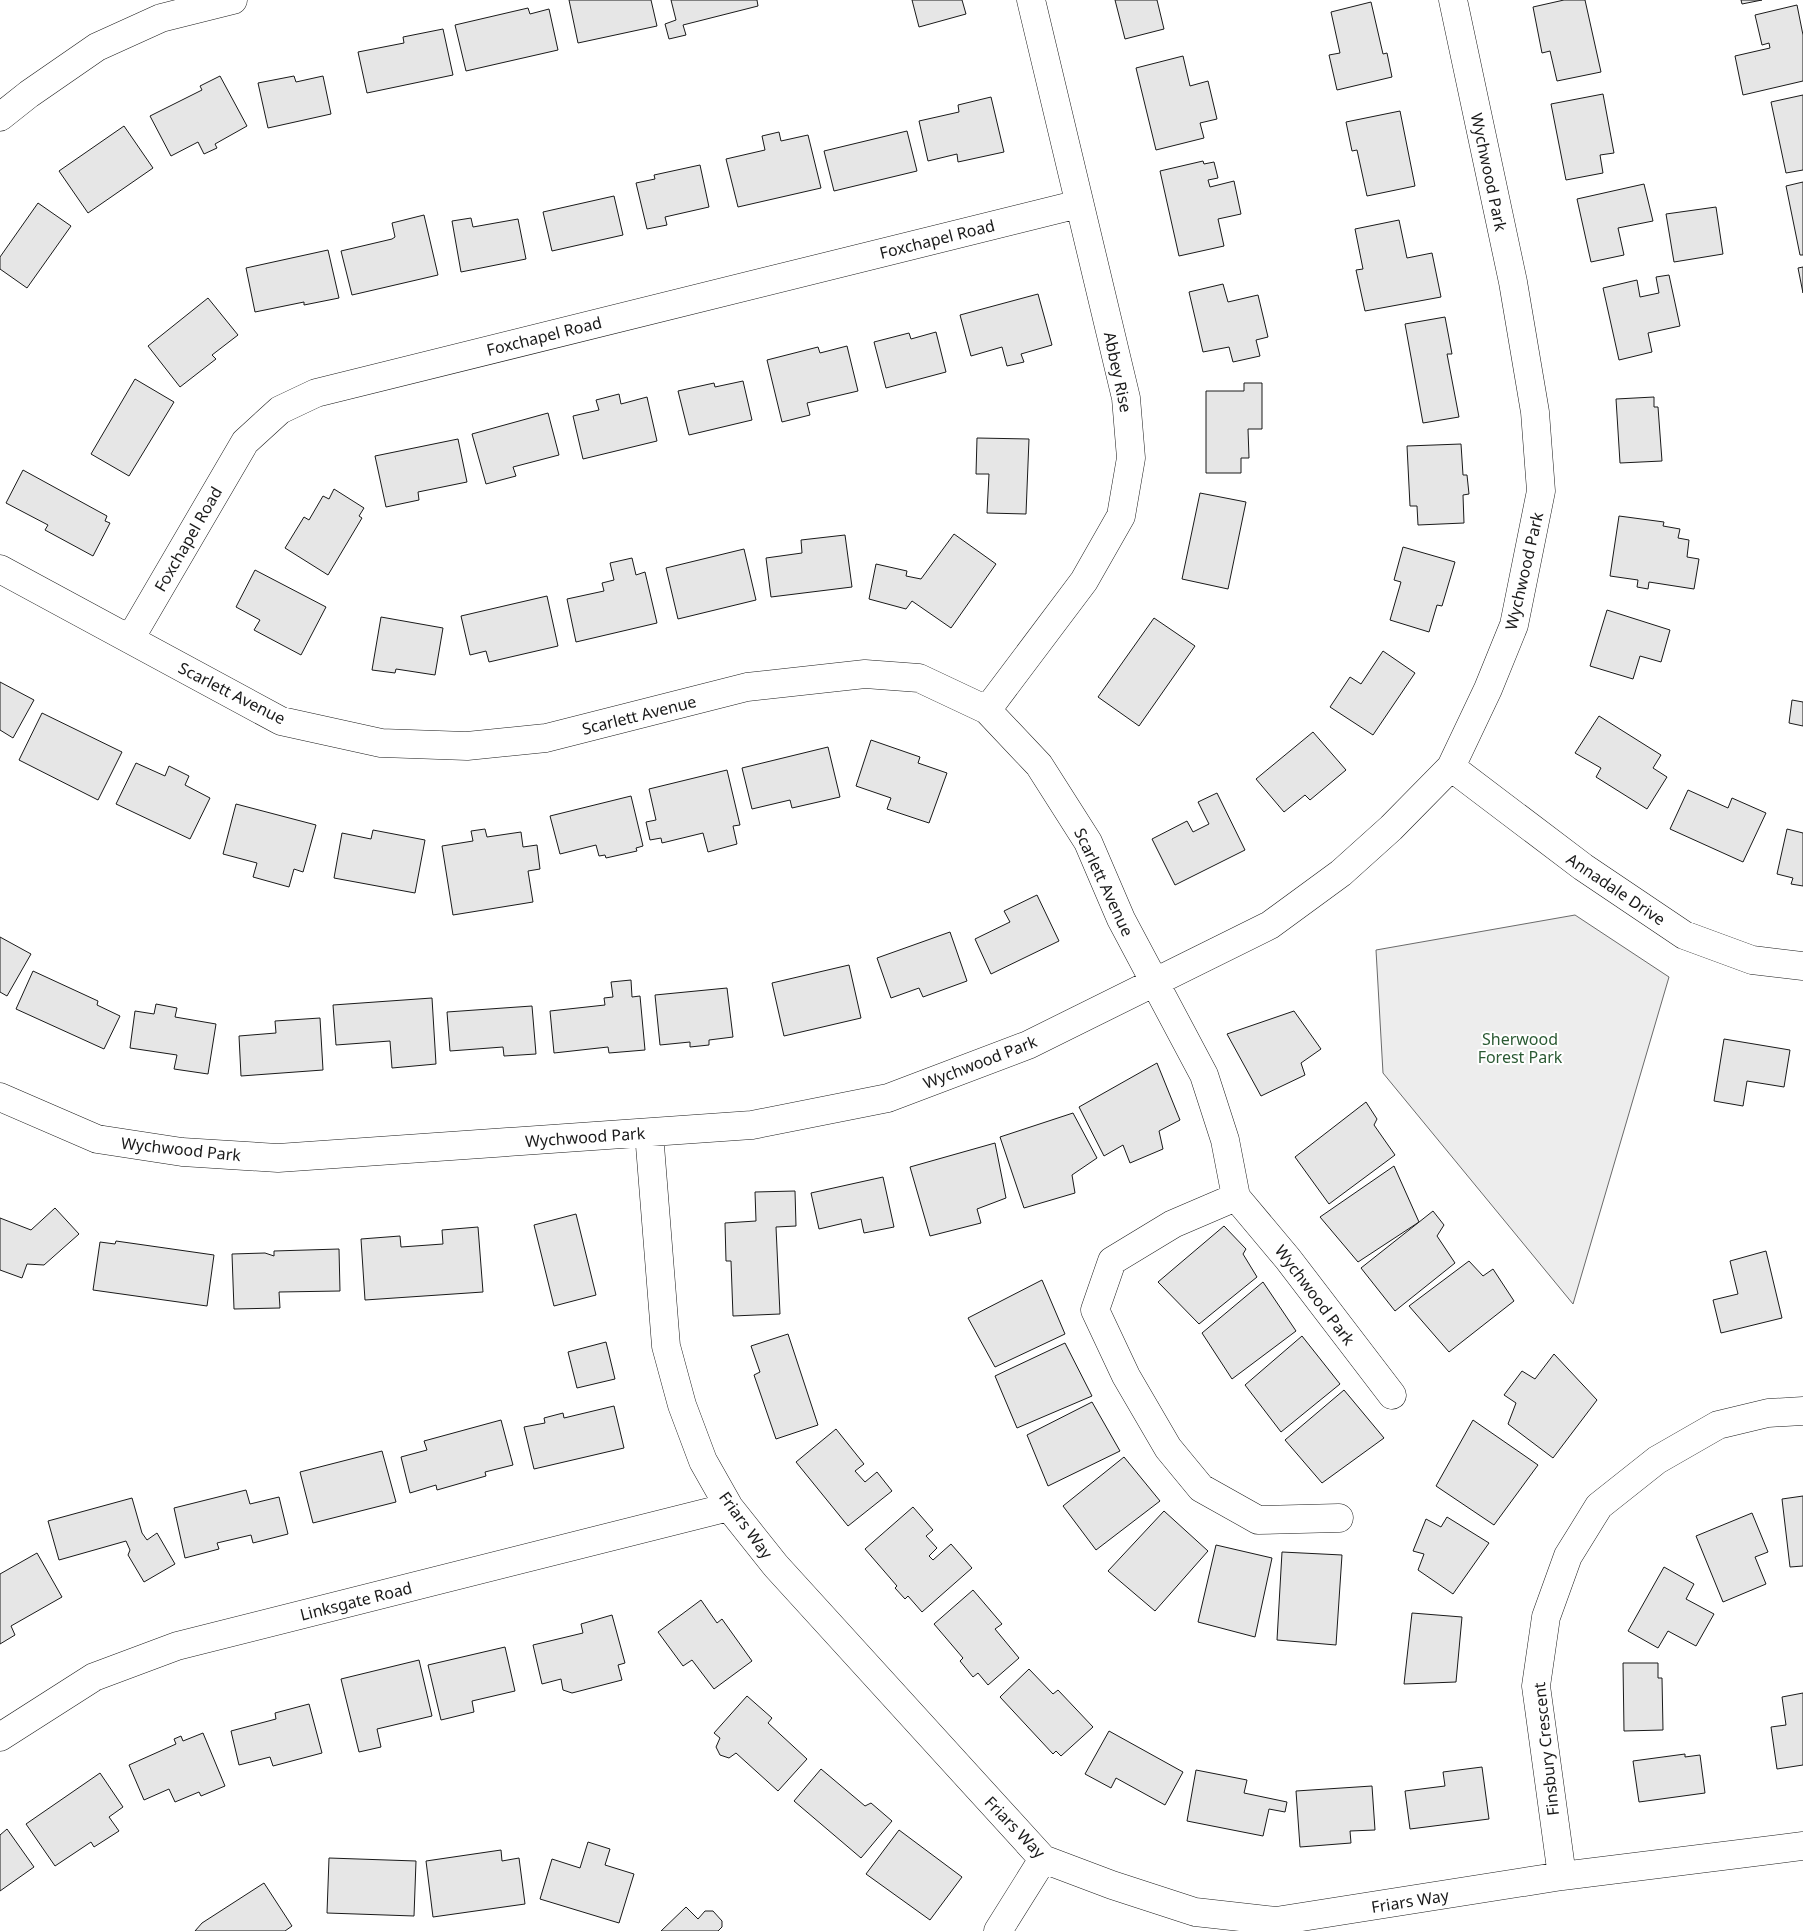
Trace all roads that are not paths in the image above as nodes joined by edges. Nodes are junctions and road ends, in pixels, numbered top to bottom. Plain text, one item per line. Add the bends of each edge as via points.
1 (233, 0) edge
2 (1030, 0) edge
3 (1452, 0) edge
4 (0, 117) edge
5 (1079, 204) junction
6 (0, 568) edge
7 (130, 639) junction
8 (987, 710) junction
9 (1451, 767) junction
10 (1803, 966) edge
11 (1153, 984) junction
12 (0, 1097) edge
13 (649, 1132) junction
14 (1236, 1196) junction
15 (1392, 1395) dead end
16 (1803, 1412) edge
17 (729, 1507) junction
18 (1339, 1518) dead end
19 (0, 1737) edge
20 (1803, 1846) edge
21 (1043, 1859) junction
22 (1562, 1876) junction
23 (998, 1931) edge

1 - 4 street via 160,18 97,46
2 - 5 street, Abbey Rise
3 - 9 street, Wychwood Park via 1513,282 1535,412 1541,491 1514,625
5 - 7 street, Foxchapel Road via 316,393 280,410 245,442
5 - 8 street, Abbey Rise via 1126,398 1131,458 1120,516 1084,581
6 - 7 street, Scarlett Avenue
7 - 8 street, Scarlett Avenue via 282,721 381,743 467,746 546,738 748,687 865,674 919,678
8 - 11 street, Scarlett Avenue via 1039,765 1088,842
9 - 10 street, Annadale Drive via 1583,867 1684,935 1752,960
9 - 11 street, Wychwood Park via 1342,872 1270,924
11 - 13 street, Wychwood Park via 1028,1045 888,1098 752,1125
11 - 14 street, Wychwood Park via 1204,1075 1225,1140
12 - 13 street, Wychwood Park via 97,1139 182,1152 278,1158
13 - 17 street, Friars Way via 666,1346 682,1405 704,1461
14 - 15 street, Wychwood Park via 1288,1258
14 - 18 street via 1173,1224 1112,1261 1095,1310 1126,1376 1168,1448 1201,1488 1258,1520
16 - 22 street, Finsbury Crescent via 1768,1413 1718,1425 1656,1460 1599,1506 1568,1556 1546,1617 1536,1686
17 - 19 street, Linksgate Road via 176,1646 94,1677
17 - 21 street, Friars Way via 776,1566
20 - 22 street, Friars Way
21 - 22 street, Friars Way via 1195,1912 1276,1921
21 - 23 street

